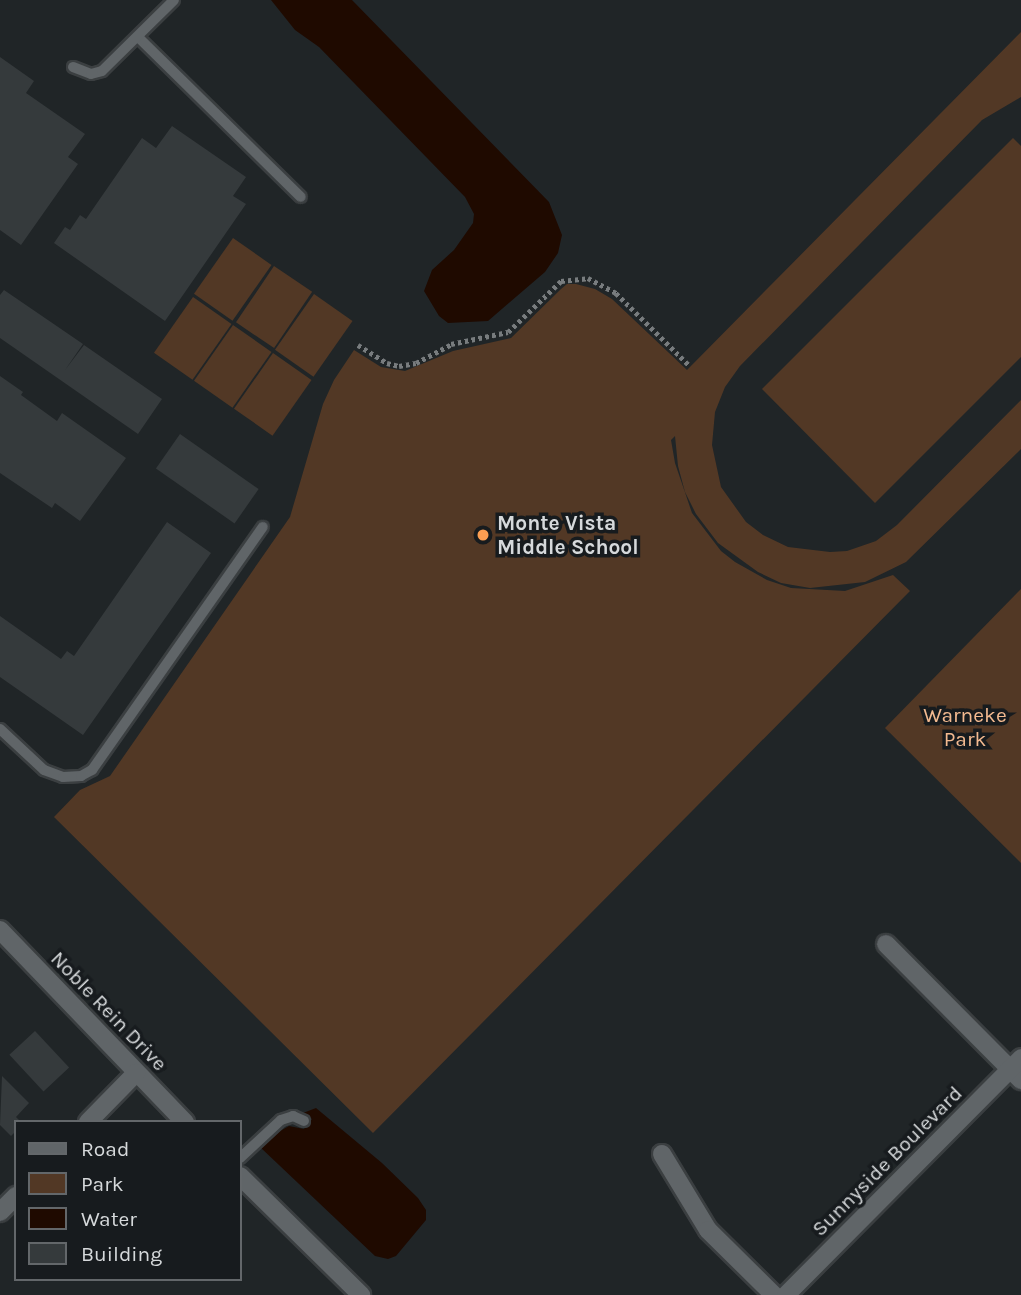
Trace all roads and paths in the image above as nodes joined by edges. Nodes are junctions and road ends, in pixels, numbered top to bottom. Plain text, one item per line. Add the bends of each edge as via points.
1 (174, 0) edge
2 (138, 37) junction
3 (73, 67) dead end
4 (301, 197) dead end
5 (358, 345) dead end
6 (690, 366) dead end
7 (263, 527) dead end
8 (0, 729) edge
9 (0, 930) edge
10 (886, 944) dead end
11 (1017, 1069) edge
12 (136, 1073) junction
13 (91, 1120) edge
14 (183, 1120) edge
15 (304, 1121) dead end
16 (662, 1154) dead end
17 (242, 1156) edge
18 (242, 1178) edge
19 (14, 1198) edge
20 (0, 1212) edge
21 (360, 1295) edge
22 (774, 1295) edge
23 (786, 1295) edge

1 - 2 lane
2 - 3 lane via 102,71 91,74
2 - 4 lane
5 - 6 path via 387,363 416,363 451,344 508,332 562,281 588,278 616,293
7 - 8 lane via 92,770 63,777 44,770
9 - 12 street, Noble Rein Drive
10 - 11 street
11 - 23 street, Sunnyside Boulevard
12 - 13 street
12 - 14 street, Noble Rein Drive
15 - 17 lane via 293,1116 281,1120
16 - 22 street via 708,1230
18 - 21 street
19 - 20 street

